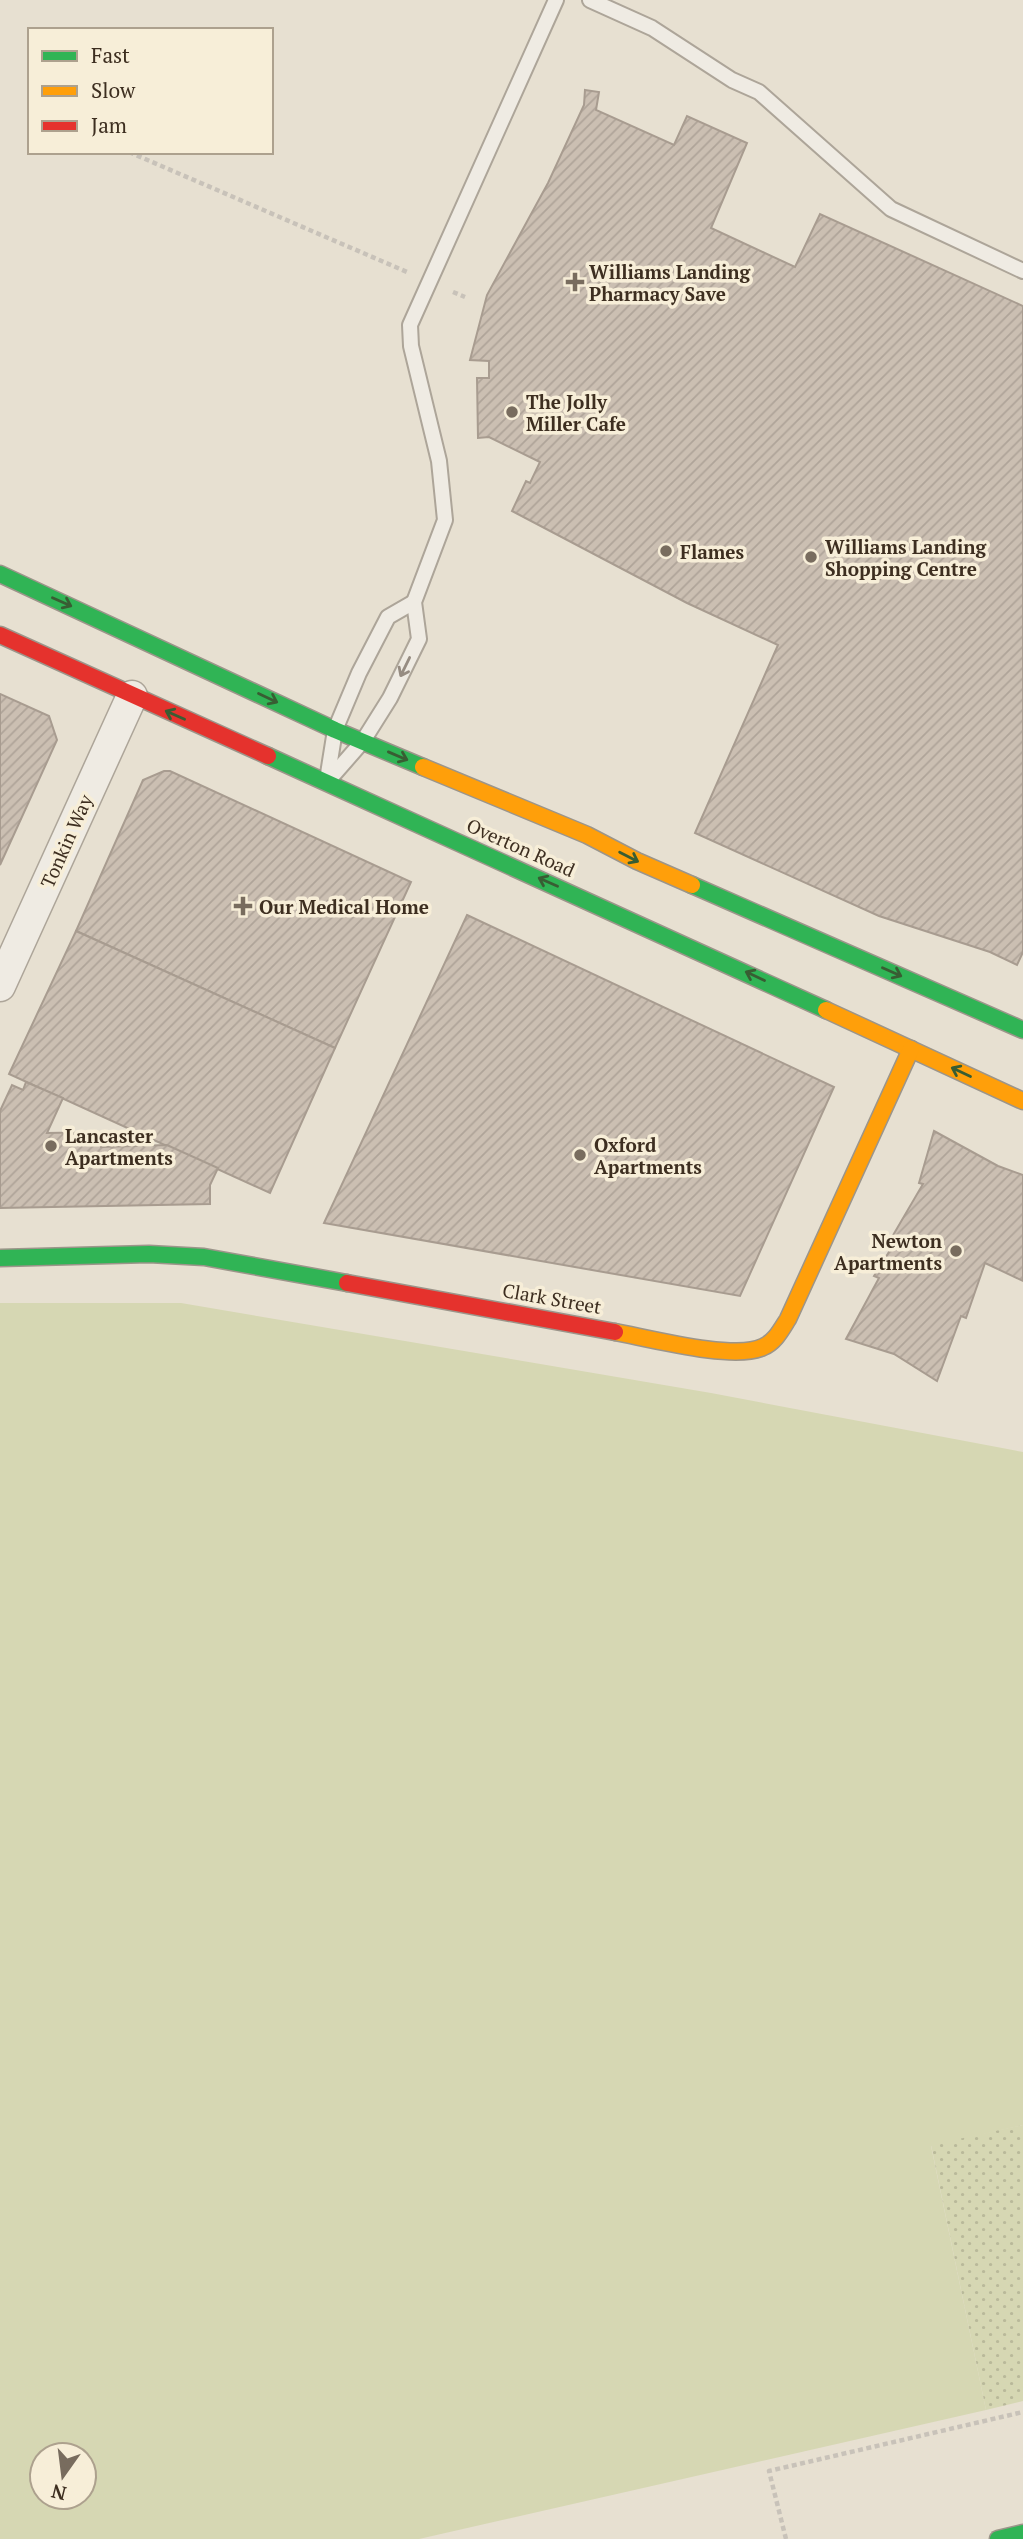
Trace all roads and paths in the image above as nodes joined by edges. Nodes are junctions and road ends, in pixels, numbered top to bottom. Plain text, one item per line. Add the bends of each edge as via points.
1 (556, 0) edge
2 (590, 0) edge
3 (134, 154) edge
4 (1023, 271) edge
5 (428, 282) junction
6 (465, 297) dead end
7 (0, 574) edge
8 (414, 602) junction
9 (0, 635) edge
10 (132, 696) junction
11 (335, 730) junction
12 (363, 741) junction
13 (327, 782) junction
14 (0, 986) edge
15 (1023, 1030) edge
16 (911, 1049) junction
17 (1023, 1101) edge
18 (0, 1258) edge
19 (1023, 2412) edge
20 (1023, 2533) edge
21 (786, 2539) edge
22 (998, 2539) edge

1 - 5 lane
2 - 4 lane via 652,28 732,80 759,92 891,209
3 - 5 path
5 - 6 path
5 - 8 lane via 410,325 411,346 439,461 445,520
7 -> 11 street, Overton Road
8 - 11 lane via 388,617
8 -> 12 lane via 419,639
9 - 10 street, Overton Road
13 -> 10 street, Overton Road
10 - 14 street, Tonkin Way
11 - 12 street, Overton Road
11 - 13 lane
12 - 13 lane
12 -> 15 street, Overton Road via 587,835
16 -> 13 street, Overton Road
17 -> 16 street, Overton Road
16 - 18 street, Clark Street via 788,1319 775,1339 760,1350 728,1352 204,1256
19 - 21 path via 769,2470
20 - 22 street

